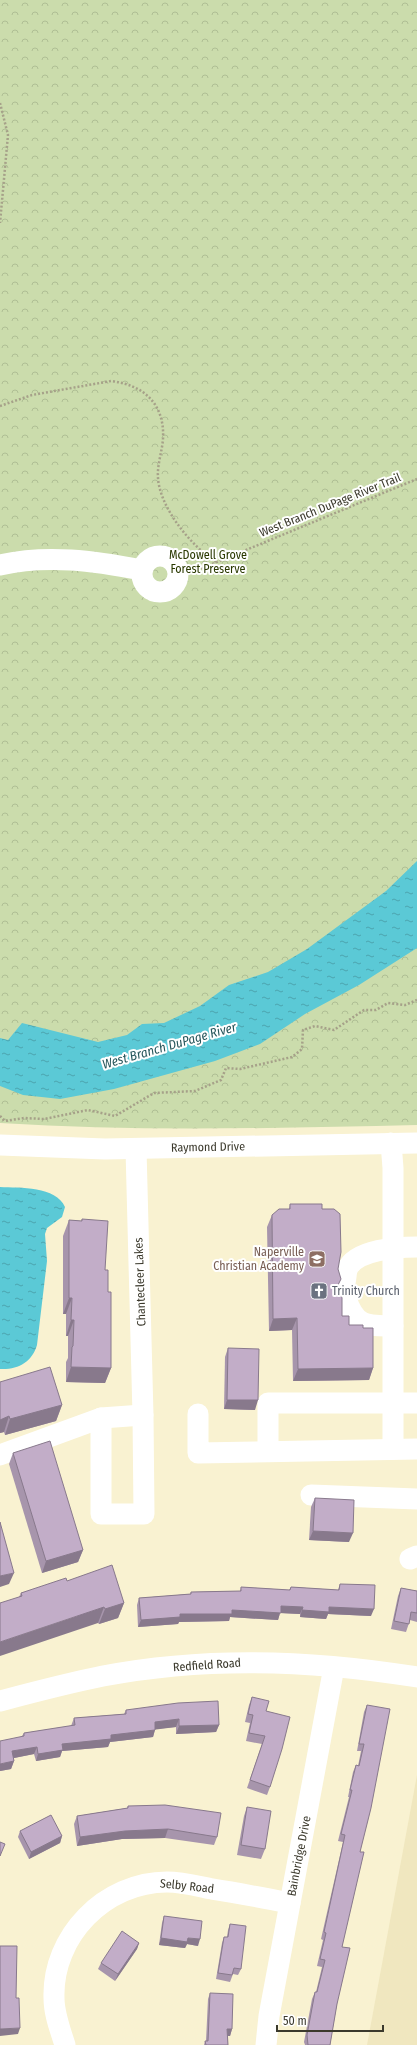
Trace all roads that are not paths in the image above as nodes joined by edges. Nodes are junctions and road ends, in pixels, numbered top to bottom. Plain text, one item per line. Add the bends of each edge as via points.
1 (0, 565) edge
2 (178, 574) road end
3 (391, 1143) junction
4 (417, 1143) edge
5 (0, 1145) edge
6 (136, 1149) junction
7 (393, 1247) junction
8 (417, 1247) edge
9 (393, 1326) junction
10 (393, 1403) junction
11 (417, 1403) edge
12 (198, 1414) dead end
13 (143, 1415) junction
14 (101, 1418) junction
15 (393, 1449) junction
16 (417, 1449) edge
17 (268, 1452) junction
18 (0, 1455) edge
19 (311, 1495) dead end
20 (417, 1499) edge
21 (334, 1666) junction
22 (417, 1677) edge
23 (0, 1701) edge
24 (290, 1903) junction
25 (65, 2045) edge
26 (266, 2045) edge

1 - 2 street via 66,559 101,562 142,570 143,582 152,591 166,592 176,584
3 - 4 street, Raymond Drive
3 - 6 street, Raymond Drive
3 - 7 street
5 - 6 street, Raymond Drive
6 - 13 street, Chantecleer Lakes
7 - 8 street
7 - 9 street
7 - 9 street via 373,1251 357,1260 348,1269 346,1290 349,1310 356,1319 367,1326
9 - 10 street
10 - 11 street
10 - 15 street
10 - 17 street via 268,1403
12 - 17 street via 198,1453
13 - 14 street
13 - 14 street, Chantecleer Lakes via 144,1514 102,1514
14 - 18 street
15 - 16 street
15 - 17 street
19 - 20 street
21 - 22 street, Redfield Road
21 - 23 street, Redfield Road via 250,1662 159,1668 104,1676
21 - 24 street, Bainbridge Drive
24 - 25 street, Selby Road via 167,1882 135,1887 106,1900 83,1919 68,1942 59,1963 54,1997 55,2015
24 - 26 street, Bainbridge Drive

